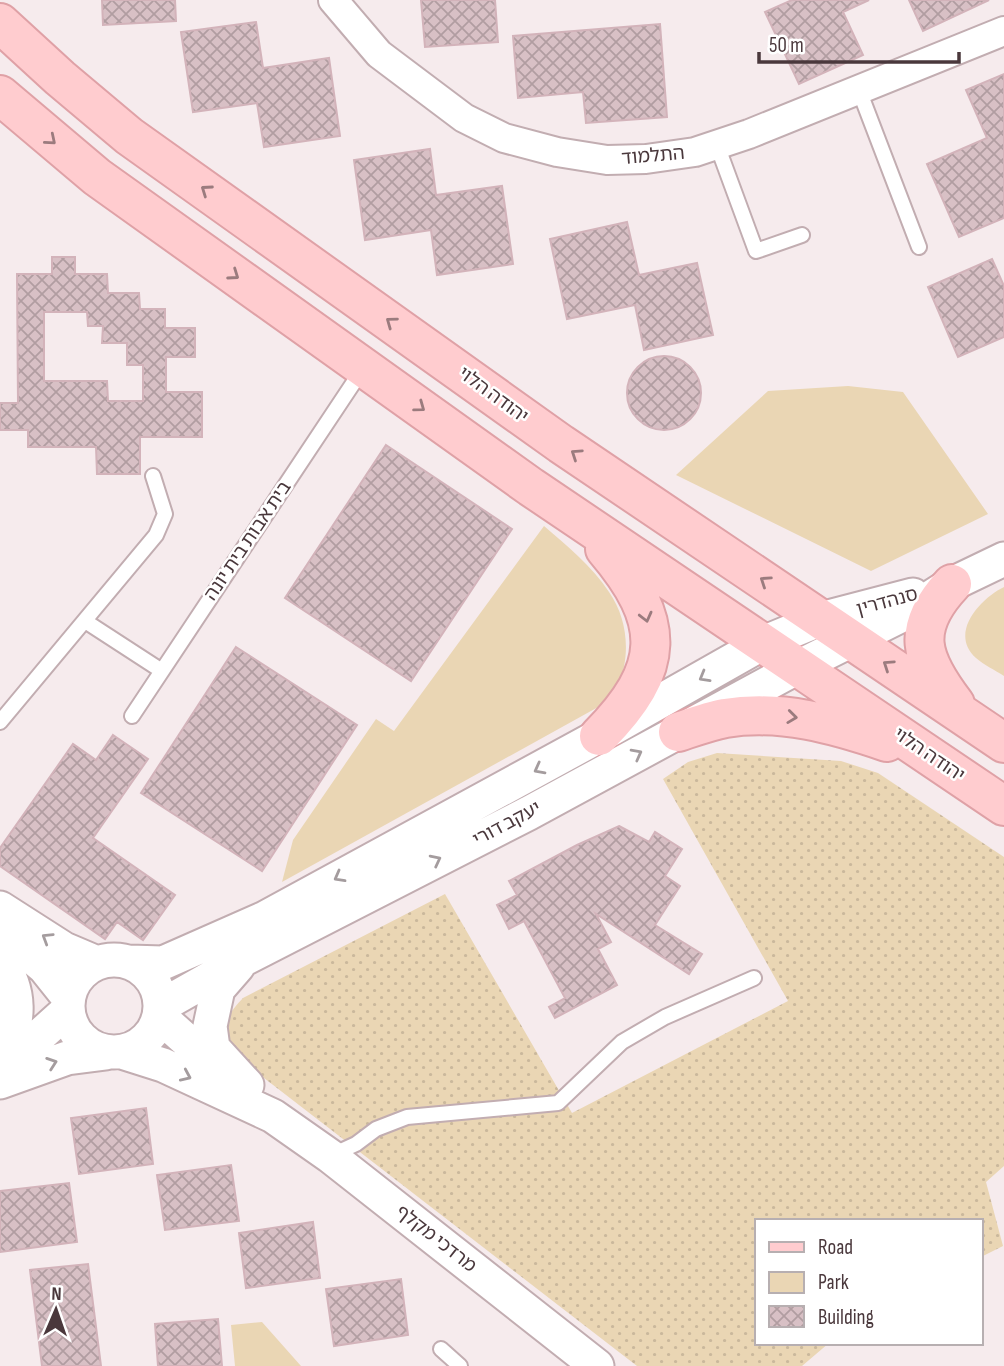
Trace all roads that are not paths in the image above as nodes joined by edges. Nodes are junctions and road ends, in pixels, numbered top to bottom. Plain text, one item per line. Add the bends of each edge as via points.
1 (333, 0) edge
2 (0, 23) edge
3 (1004, 31) edge
4 (859, 90) junction
5 (0, 95) edge
6 (717, 145) junction
7 (802, 235) dead end
8 (919, 247) dead end
9 (364, 367) junction
10 (153, 475) dead end
11 (582, 521) junction
12 (1004, 559) edge
13 (952, 584) junction
14 (821, 619) junction
15 (85, 621) junction
16 (853, 641) junction
17 (763, 643) junction
18 (798, 667) junction
19 (162, 671) junction
20 (132, 716) dead end
21 (965, 716) junction
22 (0, 722) edge
23 (678, 732) junction
24 (600, 736) junction
25 (1004, 743) edge
26 (932, 758) junction
27 (1004, 806) edge
28 (0, 908) edge
29 (0, 930) edge
30 (244, 959) junction
31 (0, 961) edge
32 (113, 962) junction
33 (754, 978) dead end
34 (67, 1004) junction
35 (160, 1011) junction
36 (0, 1051) edge
37 (114, 1053) junction
38 (0, 1060) edge
39 (0, 1082) edge
40 (247, 1085) junction
41 (273, 1116) junction
42 (330, 1156) junction
43 (441, 1349) dead end
44 (584, 1362) edge
45 (460, 1366) edge

1 - 6 street, התלמוד via 379,54 464,118 505,138 607,160 659,158
14 -> 2 main road, יהודה הלוי via 561,444 129,136
3 - 4 street, התלמוד
4 - 6 street, התלמוד
4 - 8 lane
5 -> 9 main road, יהודה הלוי via 97,177
6 - 7 lane via 755,251
9 -> 11 main road, יהודה הלוי
9 - 19 lane, בית אבות בית יונה
10 - 15 lane via 165,514 156,534
11 - 17 main road, יהודה הלוי
11 -> 24 main road via 635,587 649,626 648,666 639,687
12 - 13 street, סנהדרין
13 - 14 street, סנהדרין
13 - 16 street, סנהדרין
13 - 21 main road via 929,614 924,645 932,671
14 - 16 main road, יהודה הלוי
14 - 17 street, יעקב דורי
15 - 19 lane
15 - 22 lane
16 - 18 street, יעקב דורי
21 -> 16 main road, יהודה הלוי
17 - 18 main road, יהודה הלוי
17 -> 24 street, יעקב דורי
18 - 23 street, יעקב דורי
18 - 26 main road, יהודה הלוי
19 - 20 lane, בית אבות בית יונה
21 - 25 main road, יהודה הלוי
23 -> 26 main road via 722,718 785,716 818,721
30 -> 23 street, יעקב דורי
24 -> 32 street, יעקב דורי via 265,918 163,963
26 - 27 main road, יהודה הלוי
32 -> 28 street via 64,949
29 - 34 street via 44,967
30 - 35 street, יעקב דורי
30 - 40 street via 218,989 210,1026 213,1048
31 - 36 street via 17,1002 10,1039
32 - 34 street via 84,971 74,982
32 - 35 street via 142,970 152,979
33 - 42 lane via 664,1017 622,1042 558,1102 407,1117
34 - 37 street via 71,1027 80,1039 92,1048
34 - 38 street via 37,1038
35 - 37 street via 146,1040
35 - 40 street, מרדכי מקלף via 186,1041
39 -> 37 street via 67,1058
37 -> 41 street, מרדכי מקלף via 163,1065
40 - 41 street, מרדכי מקלף
41 - 42 street, מרדכי מקלף
42 - 44 street, מרדכי מקלף
43 - 45 lane

